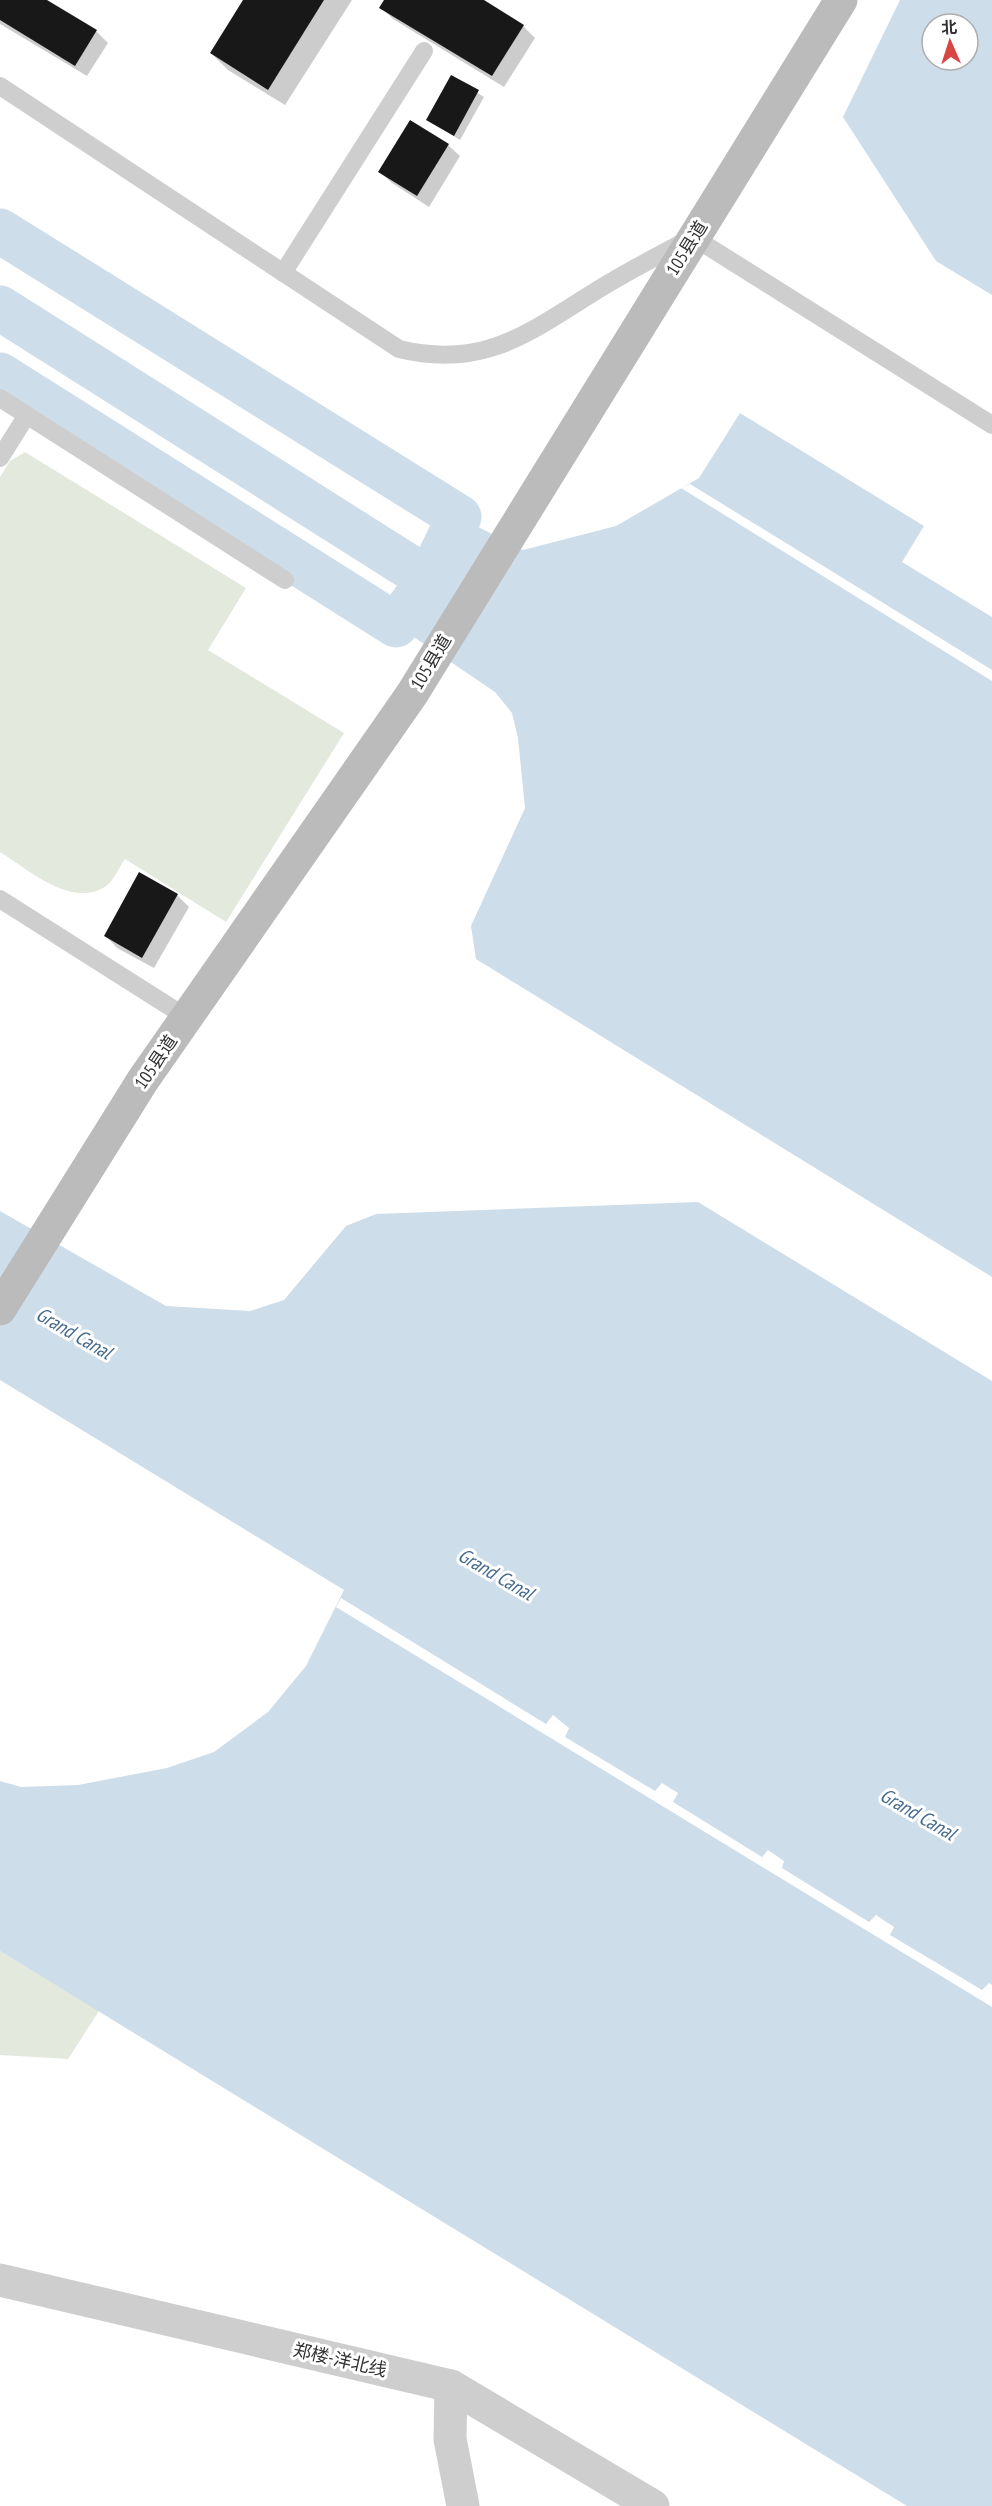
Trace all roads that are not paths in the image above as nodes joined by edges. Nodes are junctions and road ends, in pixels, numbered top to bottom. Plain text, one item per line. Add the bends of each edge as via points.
1 (841, 0) edge
2 (424, 51) dead end
3 (0, 86) edge
4 (693, 237) junction
5 (283, 273) junction
6 (0, 398) edge
7 (27, 415) junction
8 (992, 425) edge
9 (0, 458) edge
10 (285, 580) dead end
11 (0, 899) edge
12 (186, 1017) junction
13 (0, 1309) edge
14 (0, 2280) edge
15 (451, 2386) junction
16 (463, 2506) edge
17 (653, 2506) edge

1 - 4 main road, 105县道
2 - 5 lane
3 - 5 lane
4 - 5 lane via 609,283 541,327 508,343 464,355 429,356 399,349
4 - 8 lane
4 - 12 main road, 105县道 via 412,694
6 - 7 lane
7 - 9 lane
7 - 10 lane
11 - 12 lane
12 - 13 main road, 105县道
14 - 15 street, 郑楼-洋北线
15 - 16 street via 450,2439
15 - 17 street, 郑楼-洋北线

